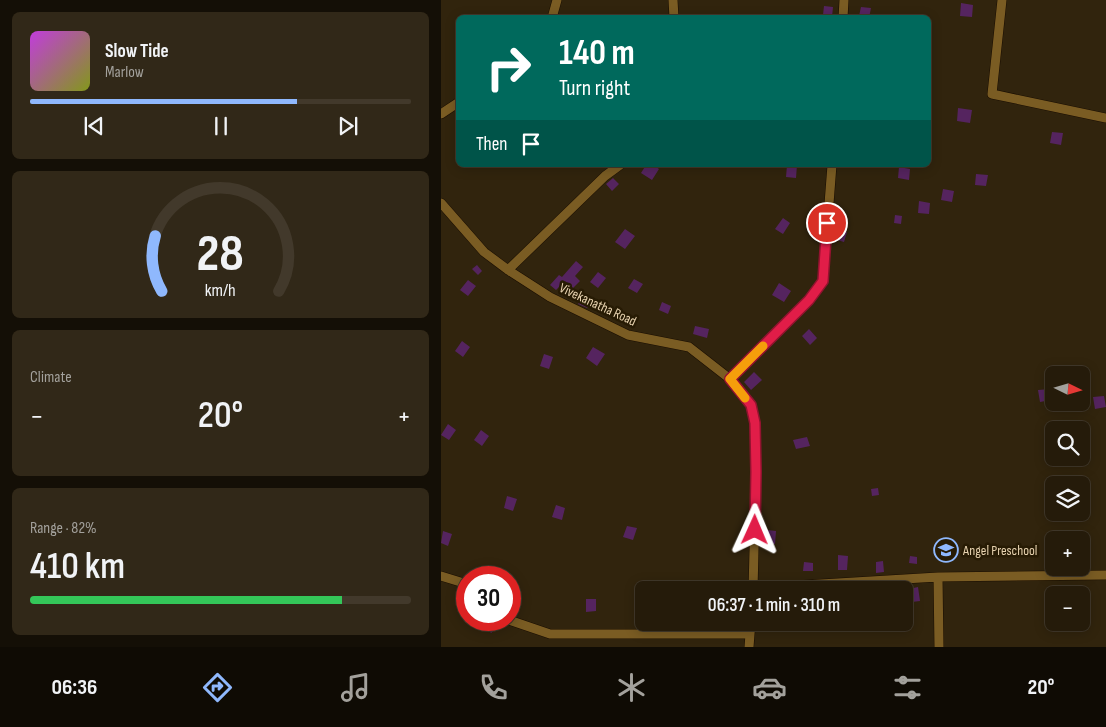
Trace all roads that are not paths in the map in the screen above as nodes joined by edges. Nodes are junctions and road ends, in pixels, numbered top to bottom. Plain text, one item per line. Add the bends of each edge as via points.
1 (557, 0) edge
2 (673, 0) edge
3 (844, 0) edge
4 (1002, 0) edge
5 (553, 15) edge
6 (674, 15) edge
7 (843, 15) edge
8 (456, 104) edge
9 (441, 114) edge
10 (1106, 118) edge
11 (618, 167) edge
12 (832, 167) edge
13 (441, 203) edge
14 (508, 270) junction
15 (730, 379) junction
16 (1106, 575) edge
17 (441, 576) edge
18 (938, 577) junction
19 (456, 581) edge
20 (753, 581) edge
21 (876, 581) edge
22 (521, 624) edge
23 (750, 631) edge
24 (750, 634) junction
25 (749, 647) edge
26 (939, 647) edge

1 - 5 street
2 - 6 street
3 - 7 street
4 - 10 street via 992,94
8 - 9 street
11 - 14 street
12 - 15 street via 823,281 809,300
13 - 14 street, Vivekanatha Road via 485,252
14 - 15 street, Vivekanatha Road via 550,297 628,335 689,347
15 - 20 street, Vivekanatha Road via 751,405 755,423
16 - 18 street
17 - 19 street
18 - 21 street
18 - 26 street
22 - 24 street via 550,634
23 - 24 street
24 - 25 street

